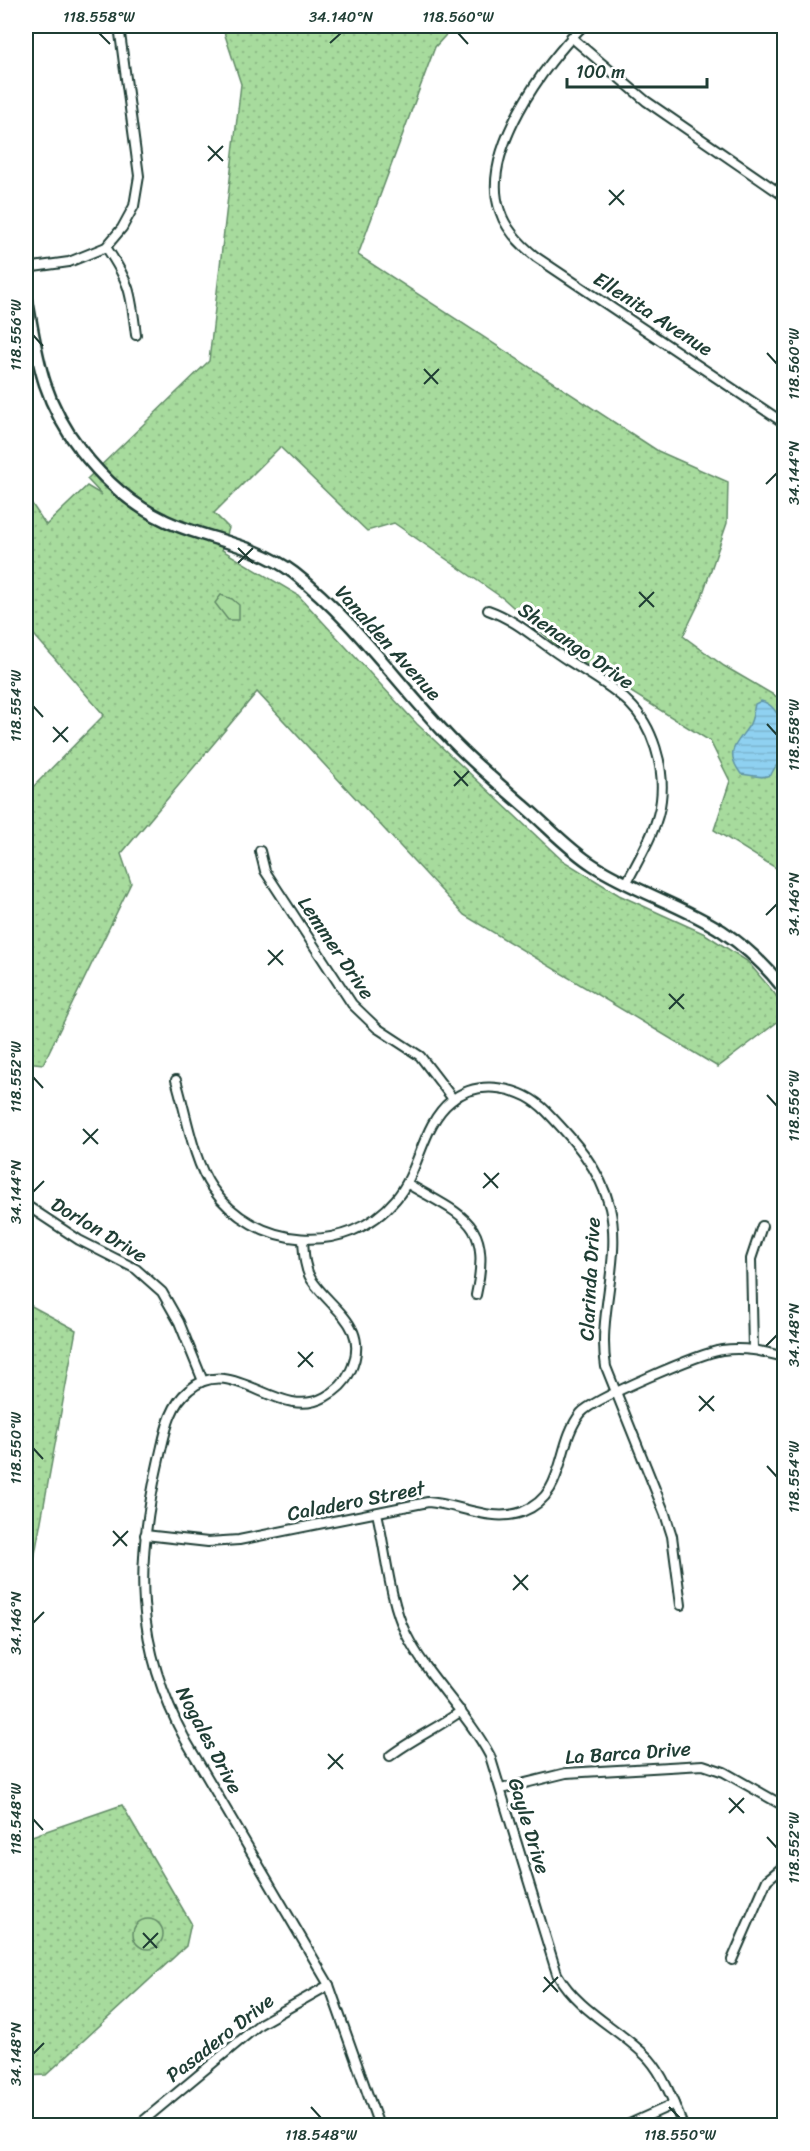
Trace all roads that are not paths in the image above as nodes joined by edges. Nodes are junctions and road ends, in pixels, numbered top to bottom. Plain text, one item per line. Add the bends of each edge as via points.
1 (119, 26) edge
2 (583, 26) edge
3 (572, 37) junction
4 (784, 196) edge
5 (106, 246) junction
6 (26, 268) edge
7 (26, 295) edge
8 (136, 335) dead end
9 (784, 423) edge
10 (488, 610) dead end
11 (260, 851) dead end
12 (626, 884) junction
13 (784, 989) edge
14 (176, 1080) dead end
15 (453, 1099) junction
16 (408, 1184) junction
17 (26, 1205) edge
18 (762, 1226) dead end
19 (303, 1240) junction
20 (476, 1295) dead end
21 (753, 1348) junction
22 (784, 1357) edge
23 (203, 1381) junction
24 (616, 1394) junction
25 (377, 1514) junction
26 (145, 1535) junction
27 (681, 1605) dead end
28 (461, 1711) junction
29 (390, 1756) dead end
30 (501, 1789) junction
31 (784, 1806) edge
32 (784, 1866) edge
33 (732, 1960) dead end
34 (330, 1985) junction
35 (674, 2104) junction
36 (143, 2124) edge
37 (379, 2126) edge
38 (625, 2126) edge
39 (683, 2126) edge

1 - 5 street via 139,176 134,206
2 - 3 street
3 - 4 street via 646,101
3 - 9 street, Ellenita Avenue via 534,86 501,157 496,185 499,210 508,228 536,257
5 - 6 street via 69,262
5 - 8 street via 125,275 132,295
7 - 12 main road, Vanalden Avenue via 41,381 56,415 80,450 111,484 164,520 260,553 285,566 340,616 447,736 591,864
10 - 12 street, Shenango Drive via 514,621 615,691 644,720 657,751 662,799 656,821
11 - 15 street, Lemmer Drive via 265,871 352,1004 376,1028 420,1056
12 - 13 main road, Vanalden Avenue via 721,931 758,959
14 - 19 street via 202,1170 218,1195 253,1226 274,1235
15 - 16 street via 436,1120
15 - 24 street, Clarinda Drive via 470,1091 494,1088 518,1092 537,1102 588,1158 610,1209 613,1235 602,1346
16 - 19 street via 374,1219 343,1236
16 - 20 street via 472,1226 483,1258
17 - 23 street, Dorlon Drive via 79,1240 136,1269 162,1292
18 - 21 street via 751,1259
19 - 23 street via 310,1278 343,1313 356,1340 353,1363 344,1383 319,1401 302,1404 285,1402 230,1379
21 - 22 street, Caladero Street
21 - 24 street, Caladero Street via 720,1350
23 - 26 street, Nogales Drive via 183,1396 169,1420
24 - 25 street, Caladero Street via 581,1413 570,1431 560,1472 552,1487 523,1511 492,1515 445,1503 428,1503
24 - 27 street, Clarinda Drive via 672,1536
25 - 26 street, Caladero Street via 239,1540 208,1542
25 - 28 street, Gayle Drive via 399,1618 416,1652
26 - 34 street, Nogales Drive via 146,1626 151,1655 168,1704
28 - 29 street
28 - 30 street, Gayle Drive via 490,1756
30 - 31 street, La Barca Drive via 566,1773 703,1765 724,1772
30 - 35 street, Gayle Drive via 557,1974 568,1993 650,2061
32 - 33 street via 767,1880
34 - 36 street, Pasadero Drive via 260,2024
34 - 37 street, Nogales Drive
35 - 38 street
35 - 39 street, Gayle Drive

